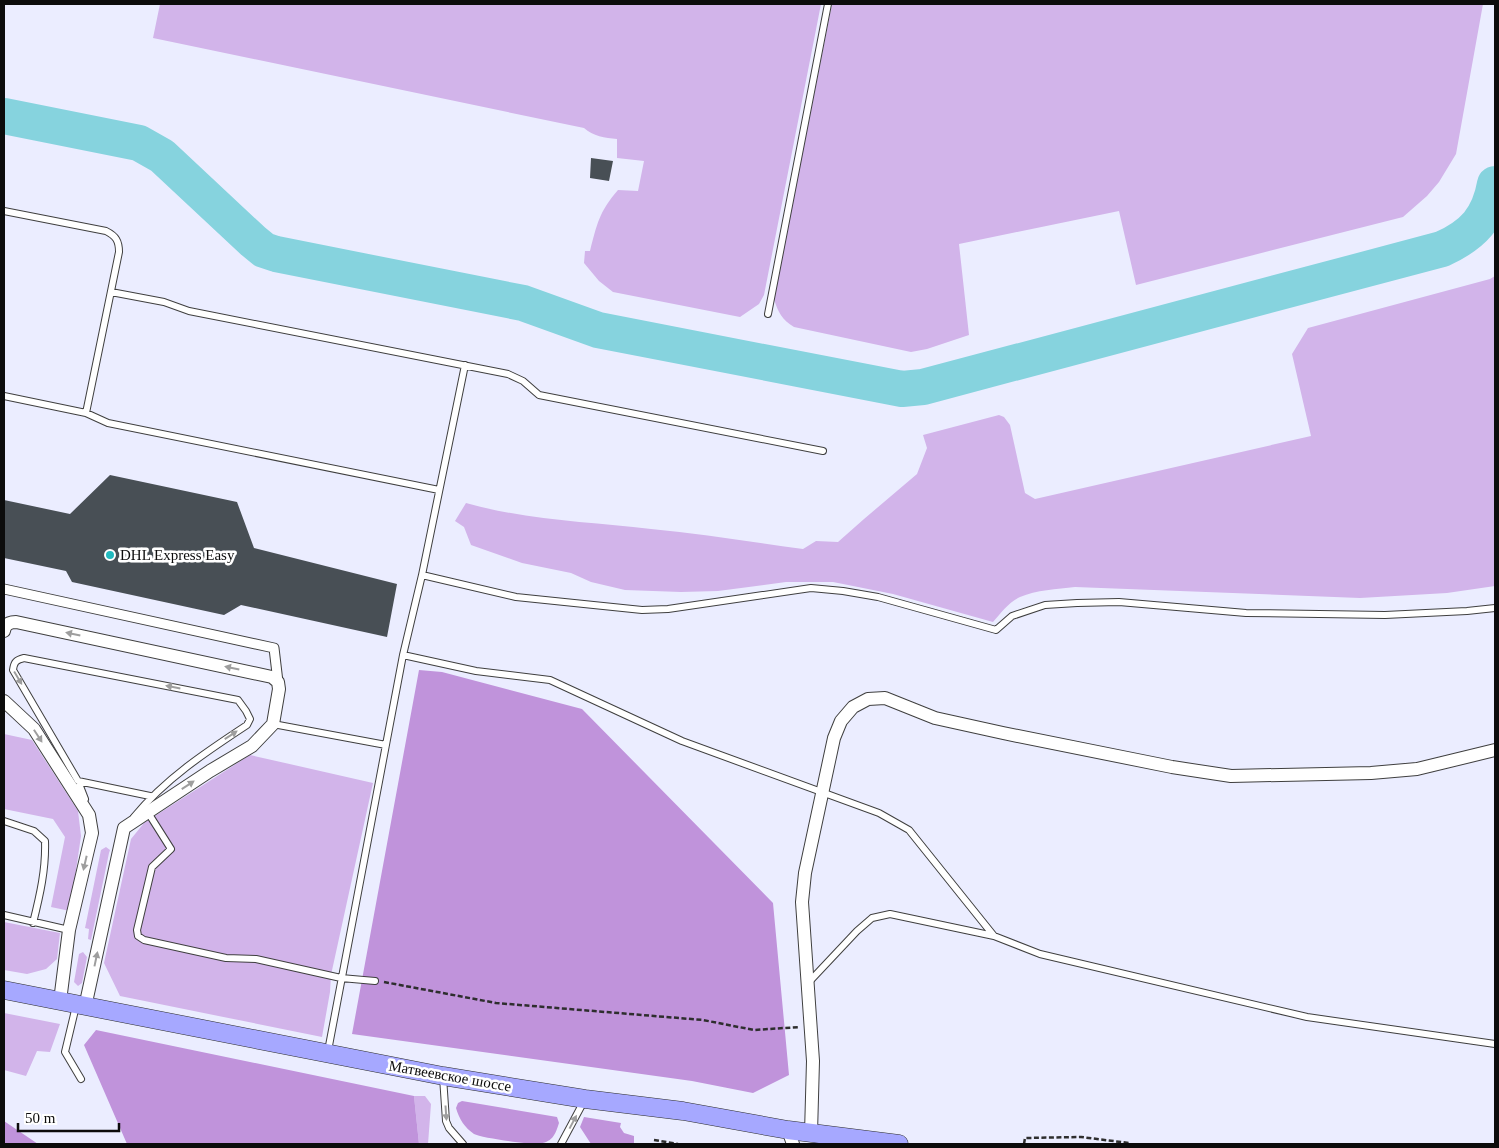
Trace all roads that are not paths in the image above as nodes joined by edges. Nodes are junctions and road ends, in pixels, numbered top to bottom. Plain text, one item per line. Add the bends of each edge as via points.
1 (828, 4) edge
2 (4, 211) edge
3 (111, 292) junction
4 (768, 314) dead end
5 (465, 365) junction
6 (4, 396) edge
7 (86, 413) junction
8 (823, 451) dead end
9 (439, 490) junction
10 (422, 575) junction
11 (4, 588) edge
12 (1495, 608) edge
13 (4, 630) edge
14 (403, 655) junction
15 (278, 682) junction
16 (4, 701) edge
17 (272, 724) junction
18 (386, 744) junction
19 (1495, 750) edge
20 (78, 781) junction
21 (823, 794) junction
22 (150, 796) junction
23 (147, 811) junction
24 (89, 815) junction
25 (4, 821) edge
26 (128, 825) junction
27 (4, 916) edge
28 (33, 923) junction
29 (69, 930) junction
30 (994, 936) junction
31 (341, 978) junction
32 (375, 981) road end
33 (809, 982) junction
34 (4, 990) edge
35 (74, 1004) junction
36 (1495, 1044) edge
37 (328, 1055) junction
38 (443, 1076) junction
39 (81, 1080) dead end
40 (585, 1099) junction
41 (811, 1133) junction
42 (791, 1137) edge
43 (463, 1144) edge
44 (561, 1144) edge
45 (899, 1144) edge

1 - 4 lane
2 - 3 lane via 111,234 119,242
3 - 5 lane via 164,302 189,311
3 - 7 lane
5 - 8 lane via 508,374 523,381 539,395
5 - 9 lane
6 - 7 lane
7 - 9 lane via 108,424
9 - 10 lane
10 - 12 lane via 516,597 642,610 811,588 878,597 996,630 1012,616 1045,605 1077,603 1119,602 1246,613 1375,615
10 - 14 lane
11 - 15 street via 274,648
15 -> 13 street via 272,677 16,622 10,622
14 - 18 lane
14 - 21 lane via 476,671 550,680 682,741
15 - 17 street
16 -> 24 street via 34,729
17 - 18 lane
23 -> 17 street via 252,746
18 - 31 lane
19 - 21 street via 1417,769 1371,774 1231,776 1003,733 935,718 885,698 868,699 853,707 841,721 834,738
20 - 22 lane
22 -> 20 lane via 246,726 250,719 238,700 24,658 16,660 13,670
20 - 24 lane
21 - 30 lane via 879,813 909,830
21 - 33 street via 805,873 802,902
22 - 26 lane
23 - 26 street
23 - 31 lane via 170,850 152,866 142,902 138,936 226,958 256,959
24 -> 29 street via 92,833
25 - 28 lane via 34,831 45,841 42,888
35 -> 26 street via 123,831
27 - 28 lane
28 - 29 lane
29 - 35 street
30 - 33 lane via 890,914 872,918
30 - 36 lane via 1040,954 1307,1017
31 - 32 lane
31 - 37 lane
33 - 41 street via 813,1061
34 - 35 main road, Матвеевское шоссе
35 - 37 main road, Матвеевское шоссе
35 - 39 lane via 65,1052
37 - 38 main road, Матвеевское шоссе
38 - 40 main road, Матвеевское шоссе
38 -> 43 lane via 446,1121
40 - 42 main road, Матвеевское шоссе via 683,1111
44 -> 40 lane
41 - 42 main road, Матвеевское шоссе
41 - 45 main road, Матвеевское шоссе

